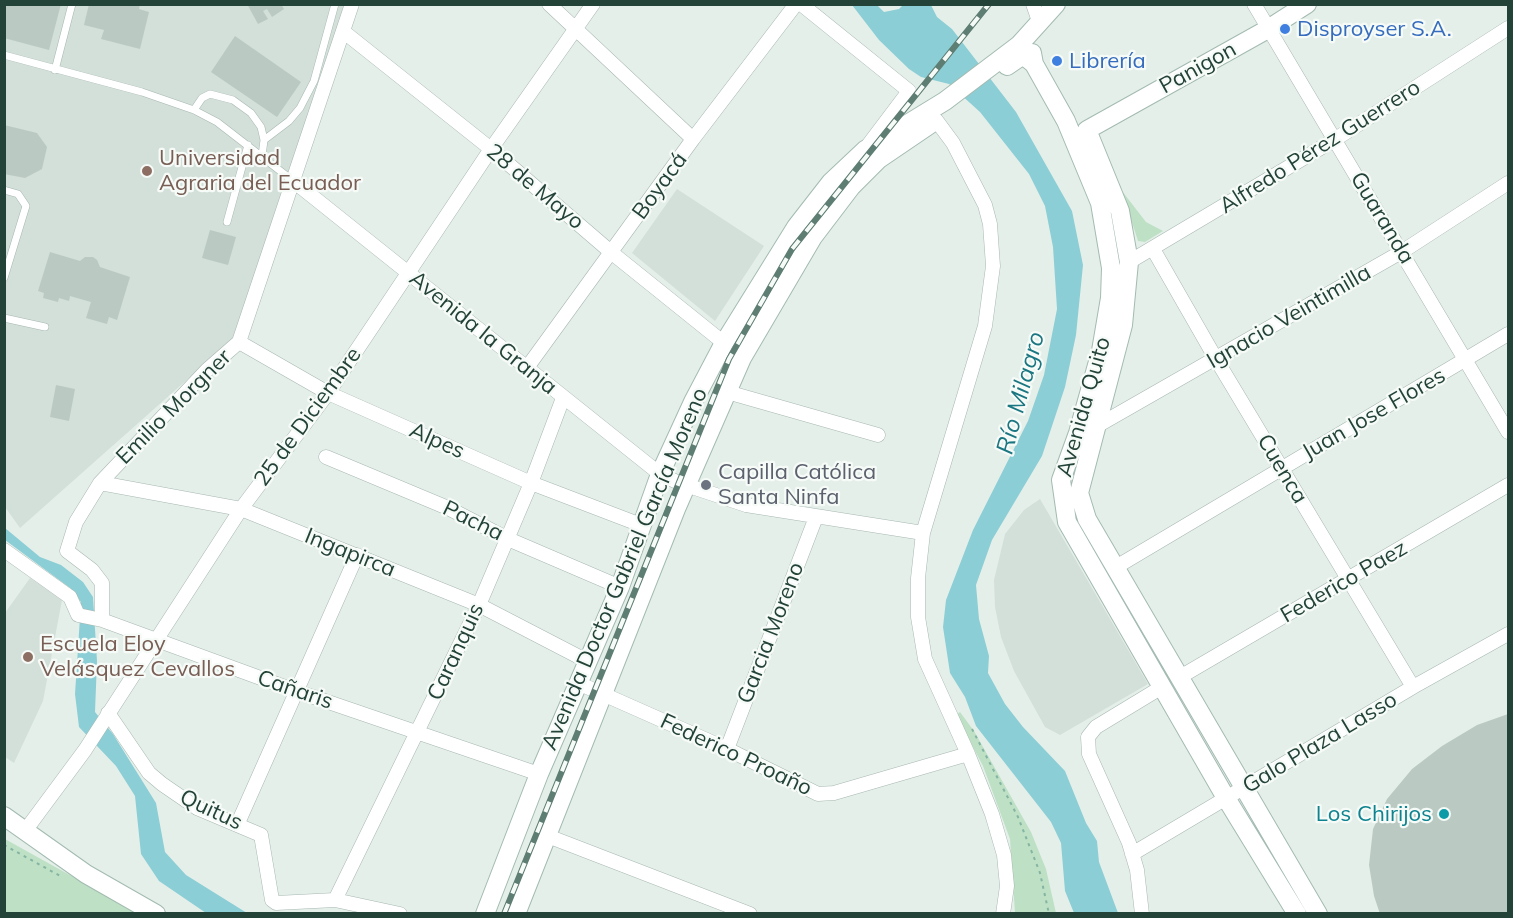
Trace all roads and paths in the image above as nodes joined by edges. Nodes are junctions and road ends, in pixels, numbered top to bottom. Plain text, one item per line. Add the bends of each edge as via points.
1 (72, 4) edge
2 (335, 4) edge
3 (352, 4) edge
4 (549, 4) edge
5 (593, 4) edge
6 (796, 4) edge
7 (801, 4) edge
8 (1033, 4) edge
9 (1254, 4) edge
10 (1307, 4) edge
11 (1055, 5) edge
12 (576, 28) junction
13 (1509, 28) edge
14 (1036, 29) junction
15 (1268, 29) junction
16 (344, 32) junction
17 (4, 55) edge
18 (1018, 58) junction
19 (55, 70) junction
20 (948, 105) junction
21 (194, 110) junction
22 (936, 120) junction
23 (1066, 121) junction
24 (1087, 130) junction
25 (264, 140) junction
26 (693, 140) junction
27 (1334, 140) junction
28 (248, 145) junction
29 (491, 149) junction
30 (865, 150) junction
31 (262, 156) junction
32 (292, 180) junction
33 (1509, 183) edge
34 (4, 190) edge
35 (227, 222) dead end
36 (1153, 249) junction
37 (1403, 251) junction
38 (612, 253) junction
39 (1130, 262) junction
40 (409, 273) junction
41 (4, 278) edge
42 (4, 318) edge
43 (45, 327) dead end
44 (1509, 334) edge
45 (239, 342) junction
46 (724, 343) junction
47 (1216, 359) junction
48 (1466, 361) junction
49 (526, 369) junction
50 (727, 392) junction
51 (328, 393) junction
52 (563, 398) junction
53 (1097, 426) junction
54 (1509, 432) edge
55 (878, 435) dead end
56 (326, 458) dead end
57 (1281, 468) junction
58 (660, 474) junction
59 (100, 483) junction
60 (531, 483) junction
61 (681, 484) junction
62 (1509, 486) edge
63 (241, 509) junction
64 (816, 517) junction
65 (641, 525) junction
66 (923, 533) junction
67 (508, 539) junction
68 (4, 550) edge
69 (357, 555) junction
70 (1116, 567) junction
71 (1350, 579) junction
72 (620, 587) junction
73 (479, 605) junction
74 (99, 619) junction
75 (1509, 634) edge
76 (154, 639) junction
77 (587, 661) junction
78 (1180, 677) junction
79 (578, 683) junction
80 (1162, 687) junction
81 (1413, 687) junction
82 (296, 691) junction
83 (601, 694) junction
84 (107, 715) junction
85 (950, 717) junction
86 (418, 732) junction
87 (727, 749) junction
88 (968, 754) junction
89 (539, 774) junction
90 (1243, 789) junction
91 (1226, 798) junction
92 (4, 816) edge
93 (238, 823) junction
94 (25, 831) junction
95 (545, 835) junction
96 (1132, 854) junction
97 (335, 900) junction
98 (1293, 912) edge
99 (156, 914) edge
100 (400, 914) edge
101 (485, 914) edge
102 (516, 914) edge
103 (750, 914) edge
104 (1003, 914) edge
105 (1049, 914) edge
106 (1142, 914) edge
107 (1318, 914) edge

1 - 19 lane
2 - 25 lane via 314,81 300,108
3 - 16 street, Emilio Morgner
4 - 12 street
5 - 12 street, 25 de Diciembre
6 - 26 street, Boyacá
7 - 30 street via 909,91
8 - 14 street
9 - 15 street, Guaranda
10 - 15 main road, Panigon
11 - 14 main road, Avenida Doctor Gabriel García Moreno
12 - 26 street
12 - 29 street, 25 de Diciembre
13 - 27 street, Alfredo Pérez Guerrero
14 - 18 main road, Avenida Doctor Gabriel García Moreno
15 - 24 main road, Panigon
15 - 27 street, Guaranda
16 - 29 street, 28 de Mayo
16 - 32 street, Emilio Morgner
17 - 19 lane
18 - 20 main road, Avenida Doctor Gabriel García Moreno
18 - 23 main road, Avenida Quito
19 - 21 lane
20 - 22 main road, Avenida Doctor Gabriel García Moreno
20 - 30 main road, Avenida Doctor Gabriel García Moreno
21 - 25 lane via 210,94 233,100 251,113
21 - 28 lane
22 - 50 main road, Avenida Doctor Gabriel García Moreno via 879,159 813,237 742,358
22 - 66 street via 953,143 985,205 993,266 985,326
23 - 24 main road
23 - 80 main road, Avenida Quito via 1100,203 1111,268 1105,331 1062,480 1063,509 1073,534
24 - 39 main road, Avenida Quito via 1120,211
25 - 31 lane
26 - 38 street, Boyacá
27 - 36 street, Alfredo Pérez Guerrero
27 - 37 street, Guaranda
28 - 31 lane
28 - 35 lane
29 - 38 street, 28 de Mayo
29 - 40 street, 25 de Diciembre
30 - 46 main road, Avenida Doctor Gabriel García Moreno via 831,182 796,226
31 - 32 lane
32 - 40 street, Avenida la Granja
32 - 45 street, Emilio Morgner
33 - 37 street, Ignacio Veintimilla
34 - 41 lane via 18,194 26,206
36 - 39 street, Alfredo Pérez Guerrero
36 - 47 street, Cuenca
37 - 47 street, Ignacio Veintimilla
37 - 48 street, Guaranda
38 - 46 street, 28 de Mayo
38 - 49 street, Boyacá
39 - 53 main road, Avenida Quito via 1123,325
40 - 49 street, Avenida la Granja
40 - 51 street, 25 de Diciembre
42 - 43 lane
44 - 48 street, Juan Jose Flores
45 - 51 street, Alpes
45 - 59 street, Emilio Morgner via 207,370
46 - 58 main road, Avenida Doctor Gabriel García Moreno
47 - 53 street, Ignacio Veintimilla
47 - 57 street, Cuenca
48 - 54 street, Guaranda
48 - 57 street, Juan Jose Flores
49 - 52 street, Avenida la Granja
50 - 55 street
50 - 61 main road, Avenida Doctor Gabriel García Moreno
51 - 60 street, Alpes
51 - 63 street, 25 de Diciembre
52 - 58 street, Avenida la Granja
52 - 60 street, Caranquis
53 - 70 main road, Avenida Quito via 1079,493 1087,519
56 - 67 street, Pacha via 448,508
57 - 70 street, Juan Jose Flores
57 - 71 street, Cuenca
58 - 61 street, Avenida la Granja
58 - 65 main road, Avenida Doctor Gabriel García Moreno
59 - 63 street, Ingapirca
59 - 74 street, Emilio Morgner via 76,522 67,551 102,583
60 - 65 street, Alpes
60 - 67 street, Caranquis
61 - 64 street, Avenida la Granja via 746,505
61 - 83 main road, Avenida Doctor Gabriel García Moreno
62 - 71 street, Federico Paez
63 - 69 street, Ingapirca
63 - 76 street, 25 de Diciembre
64 - 66 street, Avenida la Granja
64 - 87 street, Garcia Moreno
65 - 72 main road, Avenida Doctor Gabriel García Moreno
66 - 85 street via 918,617 925,660
67 - 72 street, Pacha
67 - 73 street, Caranquis
68 - 74 street, Cañaris via 70,597 78,615
69 - 73 street, Ingapirca
69 - 82 street
70 - 78 main road, Avenida Quito
71 - 78 street, Federico Paez
71 - 81 street, Cuenca
72 - 77 main road, Avenida Doctor Gabriel García Moreno
73 - 77 street, Ingapirca
73 - 86 street, Caranquis
74 - 76 street, Cañaris
75 - 81 street, Galo Plaza Lasso
76 - 82 street, Cañaris
76 - 84 street, 25 de Diciembre
77 - 79 main road, Avenida Doctor Gabriel García Moreno
78 - 90 main road, Avenida Quito
79 - 83 street, Federico Proaño
79 - 89 main road, Avenida Doctor Gabriel García Moreno
80 - 91 main road, Avenida Quito
80 - 96 street via 1088,737 1089,754
81 - 90 street, Galo Plaza Lasso
82 - 86 street, Cañaris
82 - 93 street
83 - 87 street, Federico Proaño
83 - 95 main road, Avenida Doctor Gabriel García Moreno
84 - 93 street, Quitus via 149,773 162,784 196,808
84 - 94 street, 25 de Diciembre
85 - 88 street
85 - 105 path via 960,712 998,775 1040,873
86 - 89 street, Cañaris
86 - 97 street, Caranquis
87 - 88 street, Federico Proaño via 818,794 834,793
88 - 104 street via 1004,855
89 - 101 main road, Avenida Doctor Gabriel García Moreno
90 - 91 street, Galo Plaza Lasso
90 - 107 main road, Avenida Quito
91 - 96 street, Galo Plaza Lasso
91 - 98 main road, Avenida Quito
92 - 94 main road
93 - 97 street, Quitus via 257,831 264,840 272,900
94 - 99 main road via 86,874
95 - 102 main road, Avenida Doctor Gabriel García Moreno
95 - 103 street
96 - 106 street
97 - 100 street, Quitus

